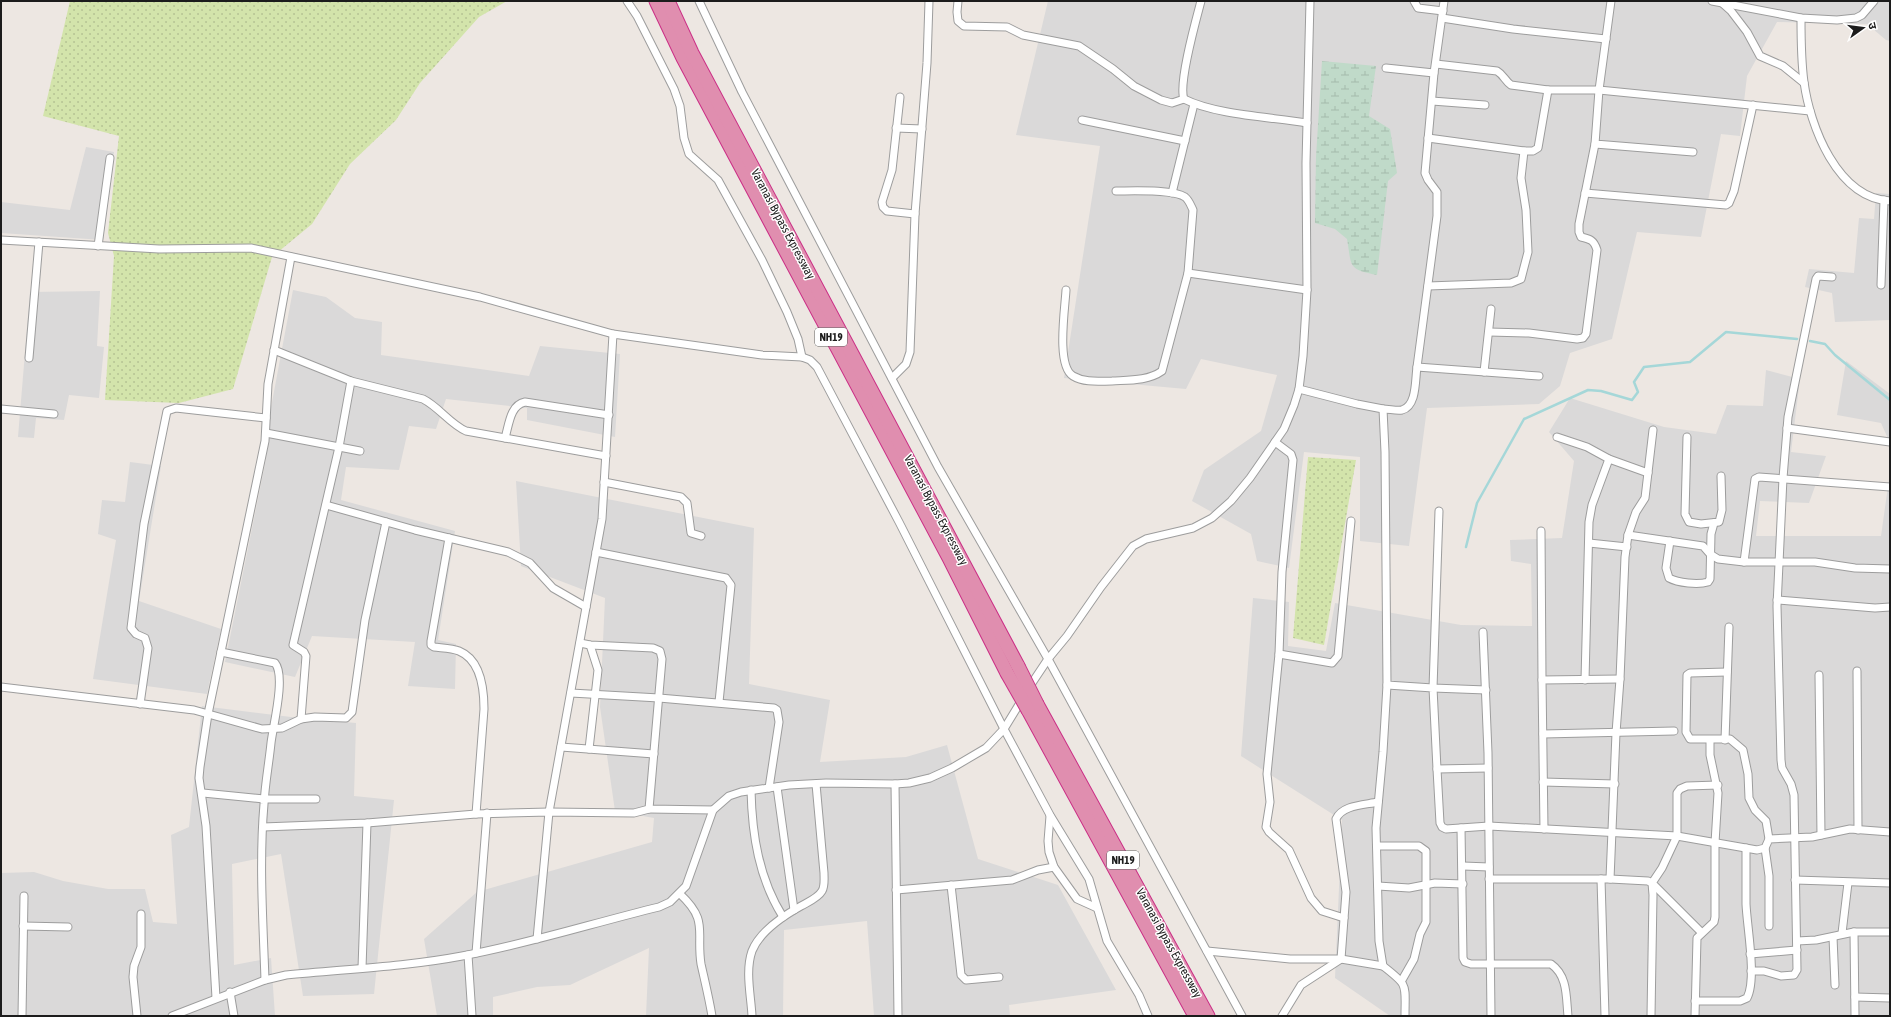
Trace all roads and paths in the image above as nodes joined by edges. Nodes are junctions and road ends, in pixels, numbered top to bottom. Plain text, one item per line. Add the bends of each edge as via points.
1 (627, 1) edge
2 (656, 1) edge
3 (668, 1) edge
4 (699, 1) edge
5 (929, 1) edge
6 (958, 1) edge
7 (1201, 1) edge
8 (1310, 1) edge
9 (1414, 1) edge
10 (1444, 1) edge
11 (1611, 1) edge
12 (1712, 1) edge
13 (1874, 1) edge
14 (1722, 3) junction
15 (1442, 15) junction
16 (1801, 18) junction
17 (1606, 39) junction
18 (1436, 64) junction
19 (1386, 68) dead end
20 (1434, 73) junction
21 (1804, 83) junction
22 (1548, 90) junction
23 (1599, 90) junction
24 (900, 97) dead end
25 (1184, 99) junction
26 (1432, 101) junction
27 (1194, 104) junction
28 (1485, 106) dead end
29 (1753, 106) junction
30 (1810, 111) junction
31 (1082, 120) dead end
32 (1307, 123) junction
33 (896, 128) junction
34 (922, 129) junction
35 (1428, 138) junction
36 (1185, 141) junction
37 (1595, 144) junction
38 (1524, 151) junction
39 (1693, 152) dead end
40 (110, 158) dead end
41 (1116, 191) dead end
42 (1172, 193) junction
43 (1585, 193) junction
44 (1887, 201) edge
45 (915, 214) junction
46 (1, 240) edge
47 (39, 242) junction
48 (98, 246) junction
49 (291, 257) junction
50 (1188, 273) junction
51 (1832, 277) dead end
52 (1881, 284) dead end
53 (1428, 286) junction
54 (1066, 290) dead end
55 (1307, 290) junction
56 (1491, 310) dead end
57 (1489, 332) junction
58 (613, 334) junction
59 (274, 350) junction
60 (802, 357) junction
61 (29, 358) dead end
62 (1416, 367) junction
63 (1484, 372) junction
64 (1539, 376) dead end
65 (892, 378) junction
66 (351, 381) junction
67 (1299, 389) junction
68 (1, 409) edge
69 (1383, 409) junction
70 (54, 414) dead end
71 (609, 415) junction
72 (266, 418) junction
73 (1787, 428) junction
74 (1653, 430) dead end
75 (266, 433) junction
76 (1557, 437) dead end
77 (1687, 437) dead end
78 (506, 438) junction
79 (1276, 440) junction
80 (1890, 442) edge
81 (339, 447) junction
82 (360, 451) dead end
83 (606, 456) junction
84 (1608, 459) junction
85 (1648, 474) junction
86 (1721, 476) dead end
87 (1783, 478) junction
88 (604, 482) junction
89 (1890, 487) edge
90 (326, 505) junction
91 (1439, 511) dead end
92 (1351, 521) dead end
93 (386, 522) junction
94 (1714, 523) junction
95 (1541, 531) dead end
96 (1628, 535) junction
97 (701, 536) dead end
98 (449, 538) junction
99 (1670, 541) junction
100 (1589, 543) junction
101 (1626, 547) junction
102 (596, 552) junction
103 (1710, 554) junction
104 (1744, 562) junction
105 (1780, 562) junction
106 (1890, 569) edge
107 (1777, 600) junction
108 (586, 607) junction
109 (1890, 607) edge
110 (1729, 627) dead end
111 (1483, 632) dead end
112 (580, 643) junction
113 (590, 646) junction
114 (221, 652) junction
115 (1279, 654) junction
116 (1048, 659) junction
117 (1013, 669) junction
118 (1857, 671) dead end
119 (1727, 672) junction
120 (1819, 675) dead end
121 (1620, 679) junction
122 (1542, 680) junction
123 (1585, 680) junction
124 (1387, 685) junction
125 (1, 687) edge
126 (1432, 688) junction
127 (1486, 690) junction
128 (571, 693) junction
129 (594, 694) junction
130 (659, 698) junction
131 (718, 702) junction
132 (140, 704) junction
133 (1033, 707) junction
134 (208, 714) junction
135 (301, 719) junction
136 (273, 729) junction
137 (1004, 729) junction
138 (1674, 731) dead end
139 (1616, 733) junction
140 (1543, 734) junction
141 (1725, 740) junction
142 (1710, 741) junction
143 (561, 747) junction
144 (589, 749) junction
145 (654, 754) junction
146 (1488, 768) junction
147 (1437, 769) junction
148 (1543, 782) junction
149 (816, 784) junction
150 (895, 784) junction
151 (1614, 784) junction
152 (1718, 785) junction
153 (773, 787) junction
154 (751, 790) junction
155 (202, 793) junction
156 (264, 799) junction
157 (316, 799) dead end
158 (1378, 802) junction
159 (650, 809) junction
160 (713, 810) junction
161 (550, 812) junction
162 (487, 813) junction
163 (476, 814) junction
164 (1050, 816) junction
165 (367, 823) junction
166 (1489, 826) junction
167 (263, 827) junction
168 (1461, 828) junction
169 (1544, 829) junction
170 (1858, 830) junction
171 (1890, 832) edge
172 (1613, 833) junction
173 (1821, 835) junction
174 (1677, 836) junction
175 (1770, 839) junction
176 (1793, 839) junction
177 (1715, 843) junction
178 (1377, 846) junction
179 (1746, 848) junction
180 (1765, 848) junction
181 (1462, 866) junction
182 (1054, 867) junction
183 (1489, 867) junction
184 (1489, 879) junction
185 (1601, 879) junction
186 (1610, 879) junction
187 (1795, 880) junction
188 (1652, 883) junction
189 (1848, 883) junction
190 (1890, 883) edge
191 (1427, 884) junction
192 (1463, 884) junction
193 (951, 885) junction
194 (1378, 886) junction
195 (896, 890) junction
196 (680, 894) junction
197 (24, 896) dead end
198 (1097, 908) junction
199 (794, 910) junction
200 (141, 914) dead end
201 (783, 917) junction
202 (1344, 918) junction
203 (23, 926) junction
204 (1769, 926) dead end
205 (68, 927) dead end
206 (1701, 932) junction
207 (1854, 932) junction
208 (1890, 932) edge
209 (1842, 933) junction
210 (1833, 937) junction
211 (537, 939) junction
212 (1796, 941) junction
213 (1797, 950) junction
214 (1207, 951) junction
215 (476, 953) junction
216 (1750, 954) junction
217 (468, 955) junction
218 (1341, 959) junction
219 (1491, 963) junction
220 (1383, 966) junction
221 (362, 968) junction
222 (1751, 971) junction
223 (999, 977) dead end
224 (265, 980) junction
225 (1402, 980) junction
226 (1835, 985) dead end
227 (230, 992) junction
228 (1855, 997) junction
229 (216, 998) junction
230 (1890, 998) edge
231 (1695, 1001) junction
232 (22, 1016) edge
233 (137, 1016) edge
234 (172, 1016) edge
235 (234, 1016) edge
236 (472, 1016) edge
237 (712, 1016) edge
238 (752, 1016) edge
239 (898, 1016) edge
240 (1148, 1016) edge
241 (1195, 1016) edge
242 (1208, 1016) edge
243 (1242, 1016) edge
244 (1282, 1016) edge
245 (1405, 1016) edge
246 (1491, 1016) edge
247 (1568, 1016) edge
248 (1605, 1016) edge
249 (1651, 1016) edge
250 (1695, 1016) edge
251 (1855, 1016) edge

1 - 60 street via 674,89 680,106 689,154 718,180 784,306 798,339
2 - 117 highway, Varanasi Bypass Expressway / NH19 via 683,58 949,558
3 - 117 highway, Varanasi Bypass Expressway / NH19 via 696,60
4 - 65 street via 742,92
5 - 34 street
6 - 25 street via 958,21 964,26 1008,27 1023,35 1079,46 1134,86 1161,100 1172,103
7 - 25 street via 1184,80
8 - 32 street
9 - 15 street via 1418,8
10 - 15 street
11 - 17 street
12 - 14 street
13 - 16 street via 1856,18
14 - 16 street
14 - 21 street via 1747,32 1760,56 1782,66
15 - 17 street via 1513,29
15 - 18 street
16 - 21 street
17 - 23 street
18 - 20 street
18 - 22 street via 1497,71 1503,74 1506,82 1511,85
19 - 20 street
20 - 26 street
21 - 30 street
22 - 23 street
22 - 38 street via 1538,148
23 - 29 street
23 - 37 street
24 - 33 street
25 - 27 street
26 - 28 street
26 - 35 street
27 - 32 street
27 - 36 street
29 - 30 street
29 - 43 street via 1734,191 1726,205
30 - 44 street via 1832,161 1844,179 1859,192
31 - 36 street
32 - 55 street
33 - 34 street
33 - 45 street via 892,170 882,202 883,207 887,211
34 - 45 street
35 - 38 street
35 - 53 street via 1425,173 1438,198
36 - 42 street
37 - 39 street
37 - 43 street
38 - 53 street via 1521,178 1528,252 1521,279 1511,284
40 - 48 street
41 - 42 street
42 - 50 street via 1185,197 1193,210
43 - 57 street via 1579,232 1581,237 1595,243 1597,250 1586,334 1583,338 1577,339 1529,333
44 - 52 street
45 - 65 street via 910,352 906,364
46 - 47 street
47 - 48 street
47 - 61 street
48 - 49 street via 159,250 251,248
49 - 58 street via 480,297
49 - 59 street
50 - 54 street via 1162,371 1155,376 1132,380 1087,381 1072,376 1066,370 1062,352
50 - 55 street
51 - 73 street via 1822,275 1816,279
53 - 62 street
55 - 67 street
56 - 57 street
57 - 63 street
58 - 60 street via 762,355
58 - 71 street
59 - 66 street
59 - 72 street
60 - 137 street via 817,366
62 - 63 street
62 - 69 street via 1413,398 1409,406 1402,410
63 - 64 street
65 - 116 street via 938,467
66 - 78 street via 423,399 430,402 459,428
66 - 81 street
67 - 69 street
67 - 79 street via 1284,429
68 - 70 street
69 - 124 street
71 - 78 street via 519,403 515,407
71 - 83 street
72 - 75 street
72 - 132 street via 176,408 167,411 144,524 131,617 131,628 145,638 148,648
73 - 80 street
73 - 87 street
74 - 85 street
75 - 81 street
75 - 114 street
76 - 84 street via 1587,447
77 - 94 street via 1687,520 1702,524
78 - 83 street
79 - 115 street via 1291,454 1293,460 1282,572
79 - 116 street via 1250,478 1231,501 1212,518 1193,528 1146,539 1133,546
81 - 82 street
81 - 90 street
83 - 88 street
84 - 85 street
84 - 100 street via 1592,505
85 - 96 street via 1645,498 1636,512
86 - 94 street via 1722,510 1719,522
87 - 89 street
87 - 104 street via 1755,479
87 - 105 street
88 - 97 street via 681,497 687,503 691,533
88 - 102 street via 602,519
90 - 93 street
90 - 135 street via 293,645 306,656
91 - 126 street
92 - 115 street via 1338,656 1332,663
93 - 98 street
93 - 135 street via 365,620 351,714 341,719
94 - 103 street
95 - 122 street
96 - 99 street
96 - 101 street
98 - 108 street via 494,548 522,559 536,568 553,588
98 - 163 street via 431,645 459,651 475,665 480,676 484,709
99 - 103 street via 1703,546
99 - 103 street via 1666,568 1669,578 1674,580 1703,584 1708,582
100 - 101 street
100 - 123 street
101 - 121 street
102 - 108 street
102 - 131 street via 726,578 729,581 731,585
103 - 104 street via 1718,558
104 - 105 street
105 - 106 street via 1815,562 1855,568
105 - 107 street
107 - 109 street
107 - 176 street via 1781,760 1794,794
108 - 112 street
110 - 119 street
111 - 127 street
112 - 113 street
112 - 128 street
113 - 129 street via 598,670
113 - 130 street via 653,648 660,651 662,660
114 - 134 street
114 - 136 street via 275,663 278,667 278,700
115 - 202 street via 1267,774 1270,802 1266,827 1289,850 1314,902 1322,910
116 - 137 street
116 - 214 street
117 - 133 highway, Varanasi Bypass Expressway / NH19, bridge
118 - 170 street
119 - 141 street
119 - 142 street via 1686,675 1687,737
120 - 173 street
121 - 123 street
121 - 139 street
122 - 123 street
122 - 140 street
124 - 126 street
124 - 158 street via 1384,752
125 - 132 street
126 - 127 street
126 - 147 street
127 - 146 street
128 - 129 street
128 - 143 street
129 - 130 street
129 - 144 street
130 - 131 street
130 - 145 street
131 - 153 street via 769,706 777,710 779,722
132 - 134 street
133 - 241 highway, Varanasi Bypass Expressway / NH19
133 - 242 highway, Varanasi Bypass Expressway / NH19
134 - 136 street
134 - 155 street via 199,778
135 - 136 street via 282,728
136 - 156 street
137 - 150 street via 986,748 952,768 930,778
137 - 164 street
138 - 139 street
139 - 140 street
139 - 151 street
140 - 148 street
141 - 142 street
141 - 175 street via 1736,742 1745,754 1749,798 1755,810 1766,821
142 - 152 street via 1710,755
143 - 144 street
143 - 161 street
144 - 145 street
145 - 159 street
146 - 147 street
146 - 166 street
147 - 168 street via 1440,823 1446,829
148 - 151 street
148 - 169 street
149 - 150 street
149 - 153 street
149 - 199 street via 824,885 814,898
150 - 195 street
151 - 172 street
152 - 174 street via 1687,786 1680,789 1677,793
152 - 177 street
153 - 154 street
153 - 199 street
154 - 160 street via 729,796
154 - 201 street via 753,828 762,871
155 - 156 street
155 - 229 street via 207,834
156 - 157 street
156 - 167 street
158 - 178 street
158 - 202 street via 1346,808 1339,812 1336,819 1346,892
159 - 160 street
159 - 161 street via 634,813
160 - 196 street via 693,870
161 - 162 street
161 - 211 street
162 - 163 street
162 - 215 street
163 - 165 street
164 - 182 street via 1048,841
164 - 198 street via 1089,880
165 - 167 street
165 - 221 street
166 - 168 street
166 - 169 street
166 - 183 street
167 - 224 street
168 - 181 street
169 - 172 street
170 - 171 street
170 - 173 street via 1850,829
172 - 174 street
172 - 186 street
173 - 176 street
174 - 177 street
174 - 188 street
175 - 176 street
175 - 180 street
176 - 187 street
177 - 179 street
177 - 206 street via 1715,917 1714,922
178 - 191 street via 1424,848
178 - 194 street
179 - 180 street
179 - 216 street via 1746,902
180 - 204 street via 1769,876
181 - 183 street
181 - 192 street
182 - 193 street via 1012,880
182 - 198 street via 1077,899
183 - 184 street
184 - 185 street
184 - 219 street
185 - 186 street
185 - 248 street
186 - 188 street
187 - 189 street
187 - 212 street
188 - 206 street
188 - 249 street via 1654,894
189 - 190 street
189 - 209 street
191 - 192 street
191 - 194 street via 1409,888
191 - 225 street via 1426,922 1420,934 1414,959
192 - 219 street via 1463,958 1471,964
193 - 195 street
193 - 223 street via 961,975 966,980
194 - 220 street via 1379,941
195 - 239 street
196 - 211 street via 659,907
196 - 237 street via 697,913 700,925 701,964
197 - 203 street
198 - 240 street via 1107,941 1139,995
199 - 201 street
200 - 233 street via 141,946 133,977
201 - 238 street via 761,937 753,951 749,966
202 - 218 street
203 - 205 street
203 - 232 street
206 - 231 street via 1697,938
207 - 208 street
207 - 209 street
207 - 228 street
209 - 210 street
210 - 212 street
210 - 226 street
211 - 215 street
212 - 213 street
213 - 216 street
213 - 222 street via 1797,970 1794,975 1781,976 1764,970
214 - 218 street via 1290,959
214 - 243 street
215 - 217 street
216 - 222 street
217 - 221 street
217 - 236 street
218 - 220 street
218 - 244 street via 1300,985
219 - 246 street
219 - 247 street via 1551,964 1559,969 1565,981
220 - 225 street
221 - 224 street via 286,975
222 - 231 street via 1751,990 1747,998 1740,1001
224 - 227 street
225 - 245 street via 1405,990
227 - 229 street
227 - 235 street
228 - 230 street
228 - 251 street
229 - 234 street
231 - 250 street

